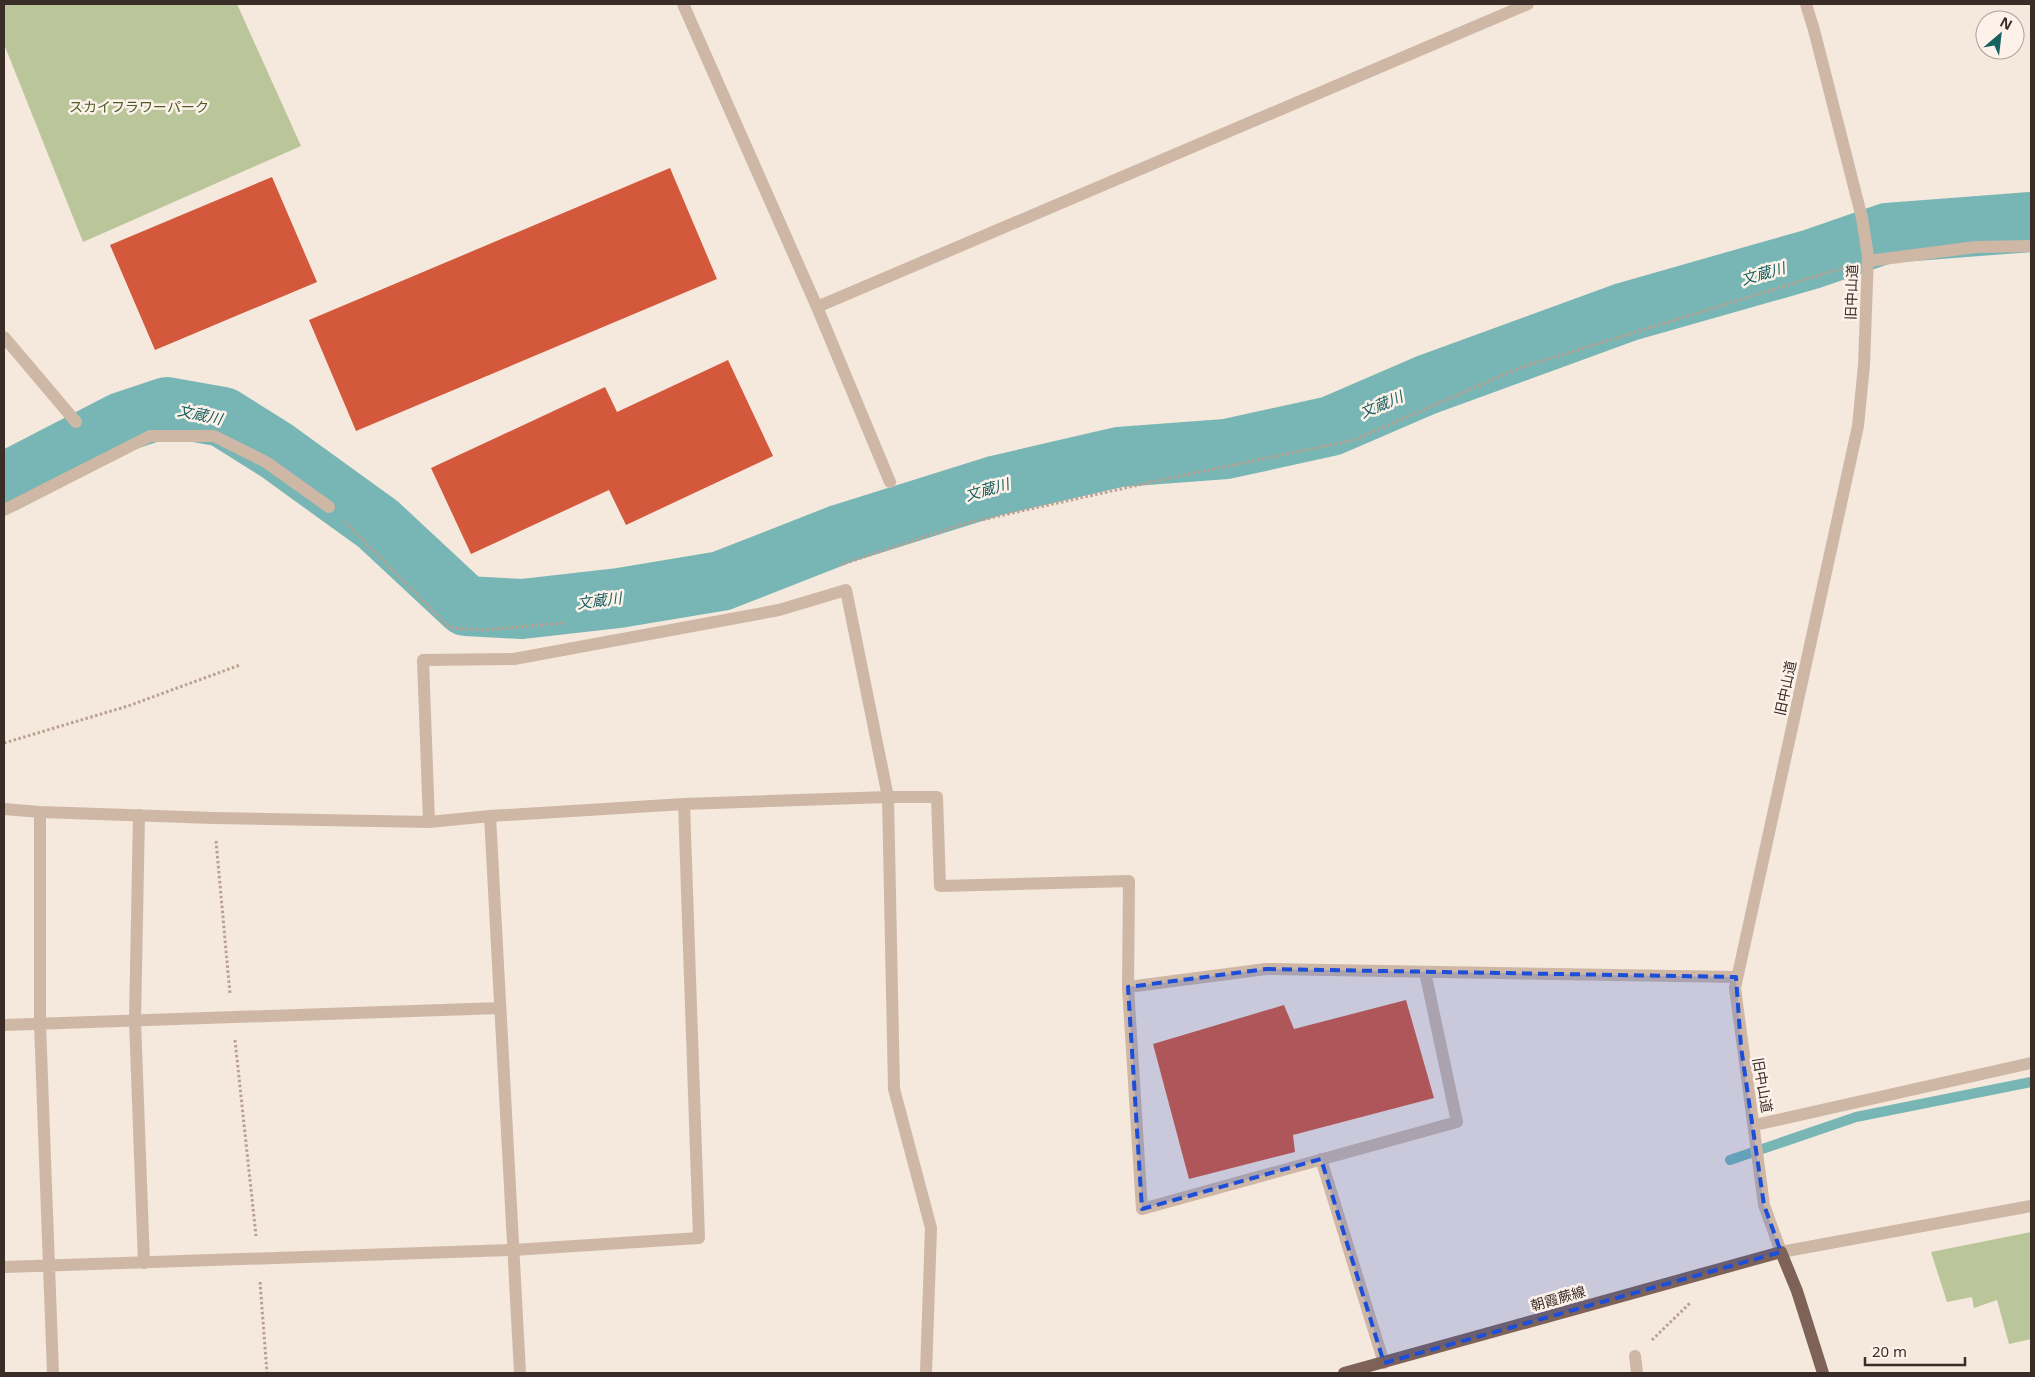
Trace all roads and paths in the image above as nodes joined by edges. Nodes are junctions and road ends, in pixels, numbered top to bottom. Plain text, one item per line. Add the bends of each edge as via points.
1 (1528, 4) edge
2 (1806, 4) edge
3 (686, 5) edge
4 (2031, 246) edge
5 (1868, 258) junction
6 (817, 307) junction
7 (4, 336) edge
8 (76, 422) dead end
9 (890, 482) dead end
10 (329, 508) joint
11 (4, 510) edge
12 (835, 567) dead end
13 (573, 622) dead end
14 (240, 665) dead end
15 (4, 744) edge
16 (888, 798) junction
17 (684, 804) junction
18 (4, 809) edge
19 (40, 812) junction
20 (139, 815) junction
21 (490, 816) junction
22 (214, 818) junction
23 (429, 822) junction
24 (1426, 972) junction
25 (1736, 977) junction
26 (1128, 987) junction
27 (500, 1008) junction
28 (232, 1018) junction
29 (135, 1021) junction
30 (40, 1024) junction
31 (4, 1025) edge
32 (2031, 1062) edge
33 (1755, 1125) junction
34 (1321, 1160) junction
35 (2031, 1206) edge
36 (513, 1250) junction
37 (1781, 1252) junction
38 (258, 1259) junction
39 (144, 1263) junction
40 (50, 1266) junction
41 (4, 1268) edge
42 (1717, 1269) junction
43 (1635, 1356) joint
44 (1384, 1363) junction
45 (53, 1373) edge
46 (267, 1373) edge
47 (520, 1373) edge
48 (926, 1373) edge
49 (1344, 1373) edge
50 (1637, 1373) edge
51 (1822, 1373) edge

1 - 6 street
2 - 5 street, 旧中山道 via 1862,218
3 - 6 street
4 - 5 street via 1976,247
5 - 12 path via 1519,368 1354,440 963,524
5 - 25 street, 旧中山道 via 1858,426
6 - 9 street
7 - 8 street
10 - 11 street via 266,462 214,436 150,436
10 - 13 path via 450,628 484,630
14 - 15 path via 128,706
16 - 17 street
16 - 23 street via 846,590 779,610 514,659 423,660
16 - 26 street via 937,797 940,886 1129,881
16 - 48 street via 894,1088 931,1228
17 - 21 street
17 - 36 street via 699,1238
18 - 19 street
19 - 20 street
19 - 30 street
20 - 22 street
20 - 29 street
21 - 23 street
21 - 27 street
22 - 23 street
22 - 28 path
24 - 25 street
24 - 26 street via 1266,969
24 - 34 street via 1456,1122
25 - 33 street, 旧中山道 via 1741,1047
26 - 34 street via 1142,1209
27 - 28 street
27 - 36 street
28 - 29 street
28 - 38 path
29 - 30 street
29 - 39 street
30 - 31 street
30 - 40 street
32 - 33 street
33 - 37 street, 旧中山道 via 1764,1205
34 - 44 street
35 - 37 street
36 - 38 street
36 - 47 street
37 - 42 main road, 朝霞蕨線
37 - 51 main road, 旧中山道 via 1797,1291
38 - 39 street
38 - 46 path
39 - 40 street
40 - 41 street
40 - 45 street
42 - 43 path via 1685,1310
42 - 44 main road, 朝霞蕨線
43 - 50 street
44 - 49 main road, 朝霞蕨線

